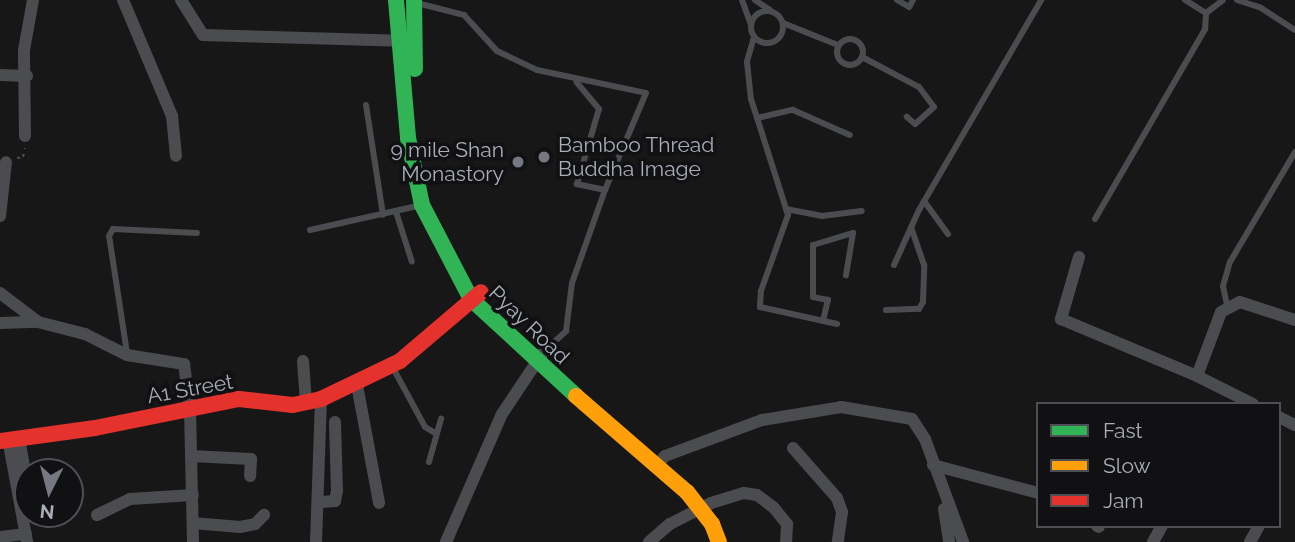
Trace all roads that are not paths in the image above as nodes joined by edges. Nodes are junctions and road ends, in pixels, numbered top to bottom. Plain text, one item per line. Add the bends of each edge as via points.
1 (33, 0) edge
2 (123, 0) edge
3 (181, 0) edge
4 (396, 0) edge
5 (743, 0) edge
6 (755, 0) edge
7 (897, 0) edge
8 (913, 0) edge
9 (1041, 0) edge
10 (1185, 0) edge
11 (1223, 0) edge
12 (1237, 0) edge
13 (414, 1) edge
14 (775, 13) junction
15 (1206, 13) junction
16 (783, 23) junction
17 (751, 25) junction
18 (1295, 30) edge
19 (754, 37) junction
20 (400, 41) junction
21 (838, 46) junction
22 (862, 57) junction
23 (0, 75) edge
24 (27, 76) junction
25 (572, 78) junction
26 (366, 106) dead end
27 (907, 117) dead end
28 (757, 118) junction
29 (850, 135) dead end
30 (25, 136) road end
31 (1295, 152) edge
32 (176, 156) dead end
33 (6, 162) road end
34 (605, 190) junction
35 (924, 201) junction
36 (422, 205) junction
37 (786, 209) junction
38 (862, 211) dead end
39 (396, 212) junction
40 (383, 215) junction
41 (0, 216) edge
42 (1095, 219) dead end
43 (911, 227) junction
44 (310, 230) dead end
45 (197, 233) dead end
46 (948, 234) dead end
47 (1079, 257) dead end
48 (412, 262) dead end
49 (894, 265) dead end
50 (846, 275) dead end
51 (0, 293) edge
52 (476, 296) junction
53 (1227, 305) junction
54 (886, 310) dead end
55 (1295, 320) edge
56 (822, 321) junction
57 (38, 322) junction
58 (0, 323) edge
59 (837, 324) dead end
60 (127, 355) junction
61 (540, 356) junction
62 (303, 361) dead end
63 (391, 366) junction
64 (1197, 376) junction
65 (356, 385) junction
66 (314, 401) junction
67 (1249, 402) edge
68 (190, 409) junction
69 (441, 419) dead end
70 (335, 422) dead end
71 (435, 433) junction
72 (9, 439) edge
73 (793, 448) dead end
74 (191, 456) junction
75 (16, 458) edge
76 (661, 461) junction
77 (429, 462) dead end
78 (933, 465) junction
79 (250, 476) dead end
80 (941, 491) junction
81 (1036, 492) edge
82 (193, 495) junction
83 (321, 502) junction
84 (379, 503) dead end
85 (706, 506) junction
86 (97, 515) dead end
87 (264, 515) dead end
88 (193, 523) junction
89 (0, 537) edge
90 (26, 538) edge
91 (193, 542) edge
92 (316, 542) edge
93 (446, 542) edge
94 (649, 542) edge
95 (719, 542) edge
96 (731, 542) edge
97 (786, 542) edge
98 (838, 542) edge
99 (949, 542) edge
100 (963, 542) edge

1 - 24 street via 24,50
2 - 32 street via 172,116
3 - 20 street via 199,32 214,36
4 - 20 main road, Pyay Road
5 - 17 lane
6 - 14 lane
7 - 8 lane via 909,7
9 - 35 lane
10 - 15 lane
11 - 15 lane
12 - 18 lane via 1261,8
13 - 25 lane via 464,15 497,51 537,70
13 - 52 main road, Pyay Road via 420,136 434,201
14 - 16 lane
14 - 17 lane via 762,12
15 - 42 lane via 1205,29
16 - 19 lane via 781,35 772,43
16 - 21 lane
17 - 19 lane
19 - 28 lane via 747,62
20 - 36 main road, Pyay Road via 408,138
21 - 22 lane via 846,39 855,40
21 - 22 lane via 837,56 844,64 855,64
22 - 27 lane via 919,87 934,107 915,124
23 - 24 street
24 - 30 street
25 - 34 lane via 599,109 577,184
25 - 34 lane via 646,93
26 - 40 lane
28 - 29 lane via 793,110
28 - 37 lane
31 - 53 lane via 1230,262 1223,286
33 - 41 street
34 - 61 lane via 572,283 566,331
35 - 43 lane
35 - 46 lane
36 - 39 lane
36 - 52 main road, Pyay Road
37 - 38 lane via 822,216
37 - 56 lane via 760,307
39 - 40 lane
39 - 48 lane
40 - 44 lane
43 - 49 lane
43 - 54 lane via 924,265 923,302 919,309
45 - 60 lane via 113,229 109,236
47 - 64 street via 1061,318
50 - 56 lane via 853,233 813,245 813,297 828,300
51 - 57 street
52 - 61 main road, Pyay Road
52 - 63 main road, A1 Street
53 - 55 street via 1240,302
53 - 64 street
56 - 59 lane
57 - 58 street
57 - 60 street via 85,334
60 - 68 street via 183,363
61 - 76 main road, Pyay Road
61 - 93 street via 502,414
62 - 66 street
63 - 65 main road, A1 Street
63 - 71 lane via 425,427
64 - 67 street
65 - 66 main road, A1 Street
65 - 84 street
66 - 68 main road, A1 Street via 239,399
66 - 83 street
68 - 72 main road, A1 Street
68 - 74 street
69 - 71 lane
70 - 83 street via 337,491 335,500
71 - 77 lane
72 - 75 street
72 - 90 street
73 - 98 street via 837,498 842,512
74 - 79 street via 251,459
74 - 82 street
76 - 78 street via 762,420 841,407 912,419 925,439
76 - 85 main road, Pyay Road
78 - 80 street
78 - 81 street
80 - 99 street
80 - 100 street
82 - 86 street via 131,499
82 - 88 street
83 - 92 street
85 - 94 street
85 - 95 main road, Pyay Road
85 - 96 main road, Pyay Road
85 - 97 street via 744,493 757,495 787,524
87 - 88 street via 255,524 240,527
88 - 91 street
89 - 90 street

